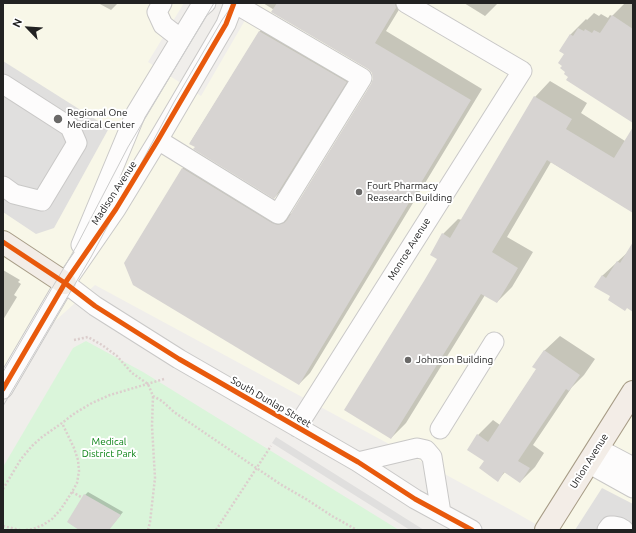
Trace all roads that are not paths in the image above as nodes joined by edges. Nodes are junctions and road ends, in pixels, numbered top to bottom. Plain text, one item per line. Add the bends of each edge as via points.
1 (162, 3) edge
2 (206, 3) edge
3 (234, 3) edge
4 (406, 3) edge
5 (181, 39) junction
6 (3, 84) edge
7 (158, 140) junction
8 (3, 186) edge
9 (3, 242) edge
10 (65, 283) junction
11 (494, 342) dead end
12 (3, 389) edge
13 (633, 392) edge
14 (297, 427) junction
15 (426, 450) junction
16 (592, 456) junction
17 (358, 462) junction
18 (633, 467) edge
19 (633, 488) edge
20 (441, 513) junction
21 (472, 530) edge
22 (546, 530) edge
23 (607, 530) edge
24 (624, 530) edge

1 - 5 street via 157,12 163,25
2 - 5 street, Madison Avenue
3 - 7 street, Madison Avenue via 226,24
3 - 7 street via 319,59 362,78 278,214
4 - 14 street, Monroe Avenue via 522,71
5 - 10 street, Madison Avenue via 136,113
6 - 8 street via 70,127 77,143 42,201 14,194
7 - 10 street, Madison Avenue via 116,209
9 - 10 main road
10 - 12 street, Madison Avenue
10 - 14 street, South Dunlap Street via 95,306 179,359
11 - 15 street
13 - 16 main road, Union Avenue
14 - 17 street, South Dunlap Street
15 - 17 street via 417,448
15 - 20 street via 432,457
16 - 18 street
16 - 19 street
16 - 22 main road, Union Avenue
17 - 20 street, South Dunlap Street
20 - 21 street, South Dunlap Street
23 - 24 street via 614,526

